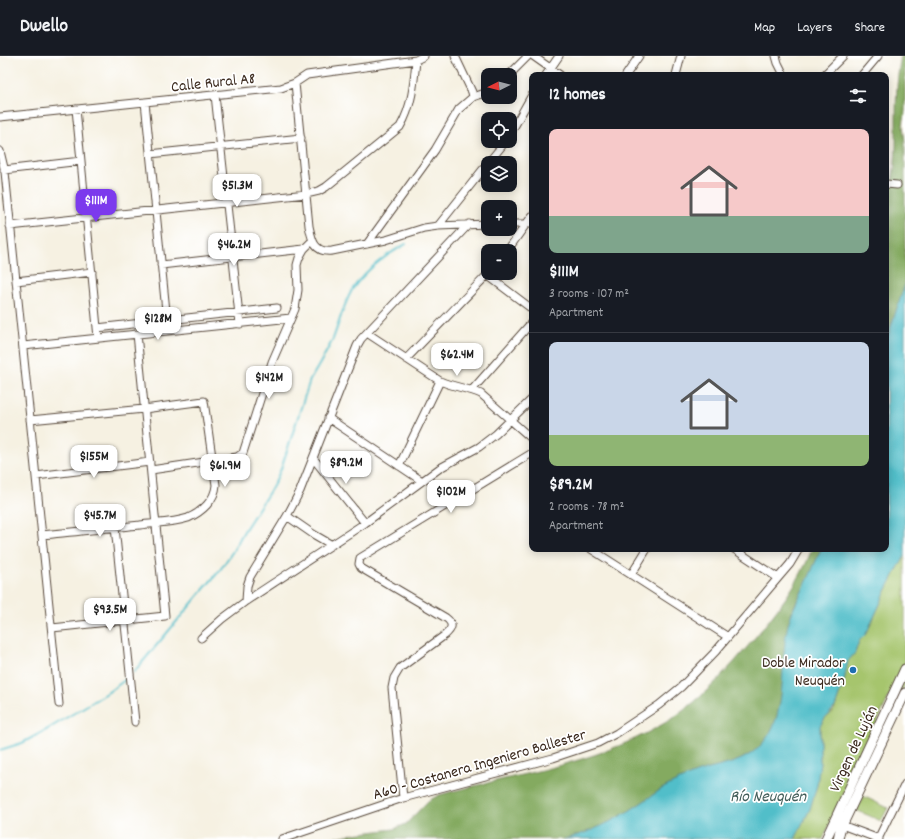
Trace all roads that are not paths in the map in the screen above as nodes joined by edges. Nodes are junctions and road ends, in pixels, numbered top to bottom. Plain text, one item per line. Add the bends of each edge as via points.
1 (424, 56) edge
2 (455, 56) edge
3 (528, 56) edge
4 (533, 56) edge
5 (559, 56) edge
6 (639, 56) edge
7 (682, 56) edge
8 (776, 56) edge
9 (844, 56) edge
10 (878, 56) edge
11 (416, 60) junction
12 (516, 68) edge
13 (548, 72) edge
14 (628, 72) edge
15 (677, 72) edge
16 (782, 72) edge
17 (827, 72) edge
18 (865, 72) edge
19 (295, 83) junction
20 (481, 94) edge
21 (215, 95) junction
22 (472, 97) junction
23 (529, 100) edge
24 (145, 102) junction
25 (76, 109) junction
26 (0, 117) edge
27 (517, 122) edge
28 (301, 138) junction
29 (220, 146) junction
30 (500, 148) edge
31 (0, 151) edge
32 (150, 154) junction
33 (494, 156) edge
34 (81, 161) junction
35 (4, 170) junction
36 (481, 172) edge
37 (889, 184) edge
38 (897, 185) dead end
39 (306, 194) junction
40 (226, 203) junction
41 (156, 210) junction
42 (86, 218) junction
43 (469, 224) junction
44 (481, 224) edge
45 (517, 224) edge
46 (529, 224) edge
47 (10, 226) junction
48 (438, 226) junction
49 (312, 241) junction
50 (367, 244) junction
51 (512, 244) edge
52 (304, 249) junction
53 (232, 257) junction
54 (161, 265) junction
55 (92, 272) junction
56 (482, 280) edge
57 (496, 280) edge
58 (16, 281) junction
59 (529, 307) edge
60 (277, 308) dead end
61 (238, 313) junction
62 (291, 318) junction
63 (167, 321) junction
64 (240, 324) junction
65 (529, 325) edge
66 (97, 328) junction
67 (168, 331) junction
68 (367, 333) junction
69 (137, 334) junction
70 (98, 338) junction
71 (23, 346) junction
72 (406, 359) junction
73 (440, 381) junction
74 (472, 390) junction
75 (529, 402) edge
76 (144, 409) junction
77 (328, 418) junction
78 (30, 420) junction
79 (511, 420) junction
80 (529, 436) edge
81 (529, 455) edge
82 (313, 458) junction
83 (212, 461) junction
84 (150, 462) junction
85 (399, 466) junction
86 (151, 470) junction
87 (36, 476) junction
88 (422, 481) junction
89 (287, 516) junction
90 (156, 523) junction
91 (365, 523) junction
92 (115, 527) junction
93 (42, 535) junction
94 (332, 545) junction
95 (596, 552) edge
96 (645, 552) edge
97 (739, 552) edge
98 (797, 552) edge
99 (631, 575) junction
100 (778, 578) junction
101 (246, 601) junction
102 (125, 621) junction
103 (52, 628) junction
104 (728, 637) junction
105 (201, 638) dead end
106 (905, 669) edge
107 (905, 693) edge
108 (60, 704) dead end
109 (135, 722) dead end
110 (904, 786) edge
111 (403, 798) junction
112 (833, 822) junction
113 (842, 825) junction
114 (282, 839) edge
115 (826, 839) edge
116 (838, 839) edge
117 (879, 839) edge

1 - 11 street, Calle Rural A8
2 - 22 street
3 - 12 street
4 - 13 street
5 - 13 street
6 - 14 street
7 - 15 street
8 - 16 street
9 - 17 street
10 - 18 street
11 - 19 street, Calle Rural A8 via 316,74
11 - 39 street via 409,108 400,127 326,187
19 - 21 street, Calle Rural A8 via 281,88
19 - 28 street
20 - 22 street
21 - 24 street, Calle Rural A8
21 - 29 street
22 - 50 street via 459,109 436,150
23 - 27 street
24 - 25 street, Calle Rural A8
24 - 32 street
25 - 26 street, Calle Rural A8
25 - 34 street
28 - 29 street
28 - 39 street
29 - 32 street
29 - 40 street
30 - 33 street
31 - 35 street
32 - 41 street
34 - 35 street
34 - 42 street
35 - 47 street
36 - 48 street
37 - 38 street
39 - 40 street
39 - 49 street
40 - 41 street
40 - 53 street
41 - 42 street
41 - 54 street
42 - 47 street
42 - 55 street
43 - 44 street
43 - 48 street
43 - 68 street
45 - 46 street
46 - 51 street
47 - 58 street
48 - 50 street
49 - 50 street via 318,249 327,252
49 - 52 street
52 - 53 street
52 - 62 street via 297,265 297,300
53 - 54 street
53 - 61 street
54 - 63 street
55 - 58 street
55 - 66 street
56 - 72 street
57 - 59 street
58 - 71 street
60 - 61 street
61 - 63 street
61 - 64 street
62 - 64 street
62 - 83 street via 272,362 243,453 237,457
63 - 66 street
63 - 67 street
64 - 67 street
65 - 74 street
66 - 70 street
67 - 69 street
68 - 72 street
68 - 77 street via 352,355
69 - 70 street
69 - 76 street
70 - 71 street
71 - 78 street
72 - 73 street
73 - 74 street
73 - 85 street
74 - 79 street via 481,394
75 - 79 street
76 - 78 street
76 - 83 street via 204,401
76 - 84 street
77 - 82 street
77 - 85 street
78 - 87 street
79 - 80 street
79 - 88 street via 480,447 440,468
81 - 111 street via 360,558 361,568 446,618 452,625 445,635 400,668 394,678 392,688
82 - 89 street
82 - 91 street
83 - 86 street
83 - 90 street via 216,491 214,497 188,518
84 - 86 street
84 - 87 street
85 - 88 street
86 - 90 street
87 - 93 street
88 - 91 street
89 - 94 street
89 - 101 street via 250,577
90 - 92 street
90 - 102 street via 165,616
91 - 94 street
92 - 93 street
92 - 102 street
93 - 103 street
94 - 101 street
95 - 99 street
96 - 99 street
97 - 100 street
98 - 100 street, A60 - Costanera Ingeniero Ballester
99 - 104 street
100 - 104 street, A60 - Costanera Ingeniero Ballester
101 - 105 street
102 - 103 street
102 - 109 street
103 - 108 street
104 - 111 street, A60 - Costanera Ingeniero Ballester via 698,670 659,705 598,743 553,758
106 - 112 street, Virgen de Luján
107 - 113 street, Virgen de Luján
110 - 117 street
111 - 114 street, A60 - Costanera Ingeniero Ballester
112 - 113 street
112 - 115 street, Virgen de Luján
113 - 116 street, Virgen de Luján
113 - 117 street

